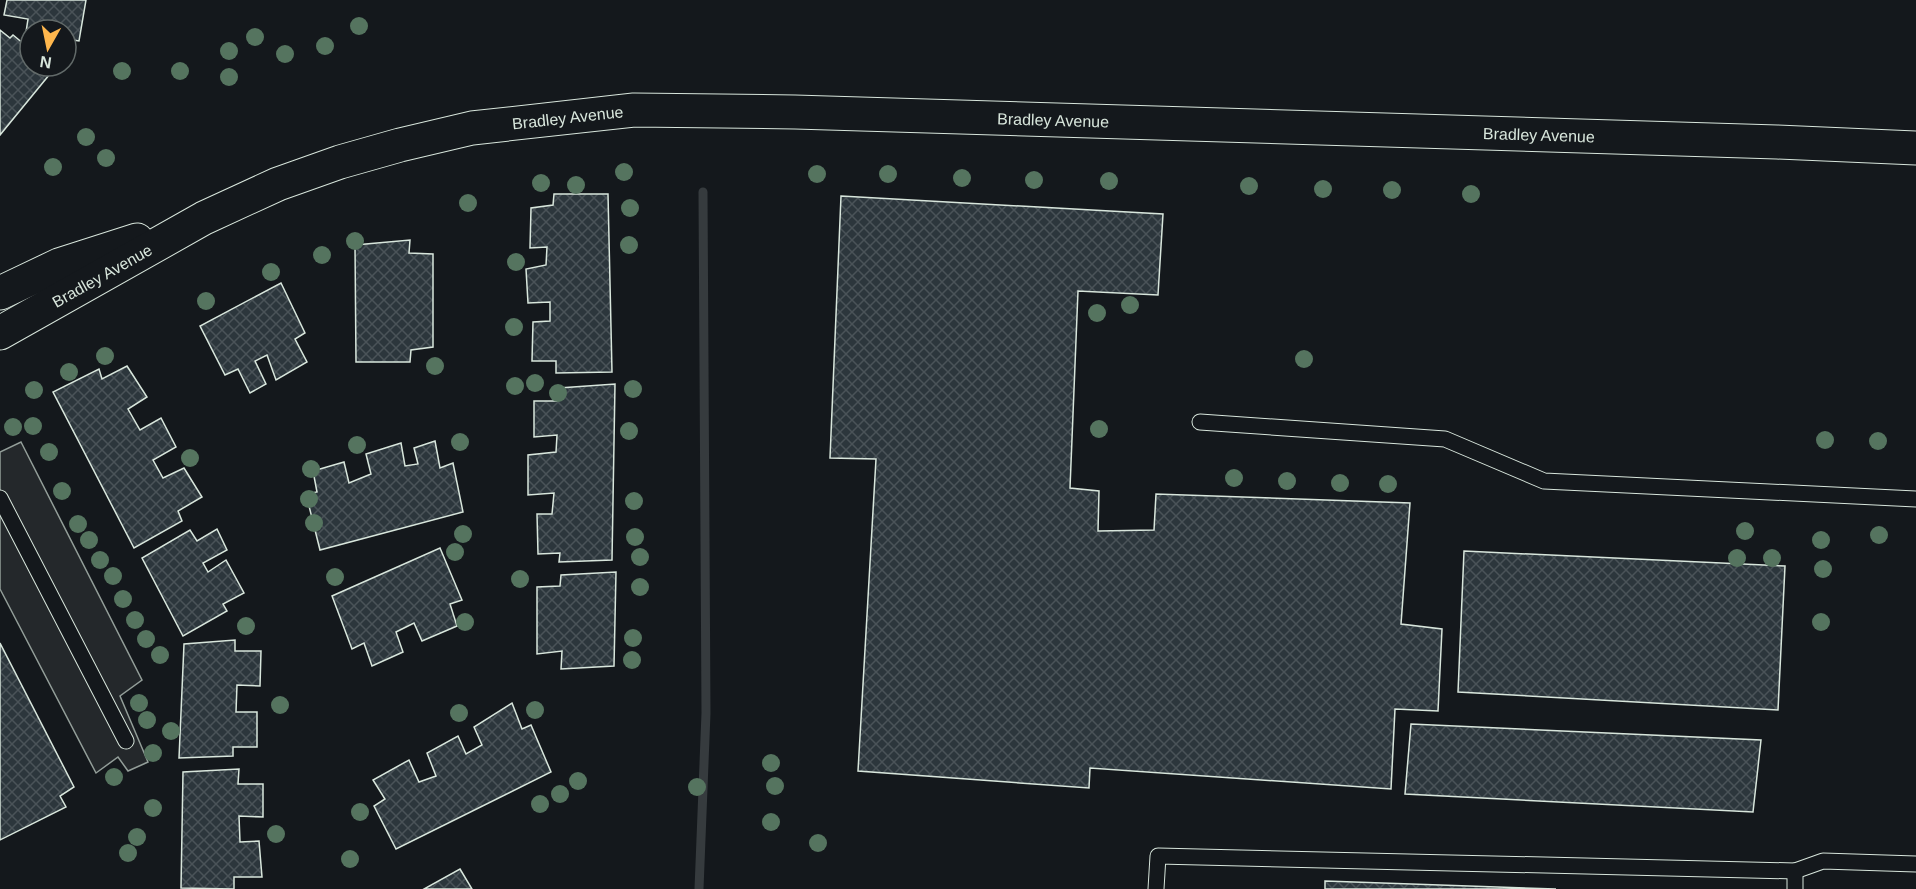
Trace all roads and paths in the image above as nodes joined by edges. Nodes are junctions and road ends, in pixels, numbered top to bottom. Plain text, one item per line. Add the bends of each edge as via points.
1 (1916, 148) edge
2 (204, 218) junction
3 (0, 293) edge
4 (0, 333) edge
5 (1200, 422) dead end
6 (0, 498) edge
7 (1916, 499) edge
8 (126, 741) dead end
9 (1916, 864) edge
10 (1795, 871) junction
11 (1156, 889) edge
12 (1795, 889) edge

1 - 2 main road, Bradley Avenue via 634,110 472,128 400,145 278,184
2 - 3 main road, Bradley Avenue via 59,265
2 - 4 main road, Bradley Avenue
5 - 7 lane via 1445,439 1544,481
6 - 8 lane
9 - 10 lane via 1823,861
10 - 11 lane via 1158,856
10 - 12 lane

